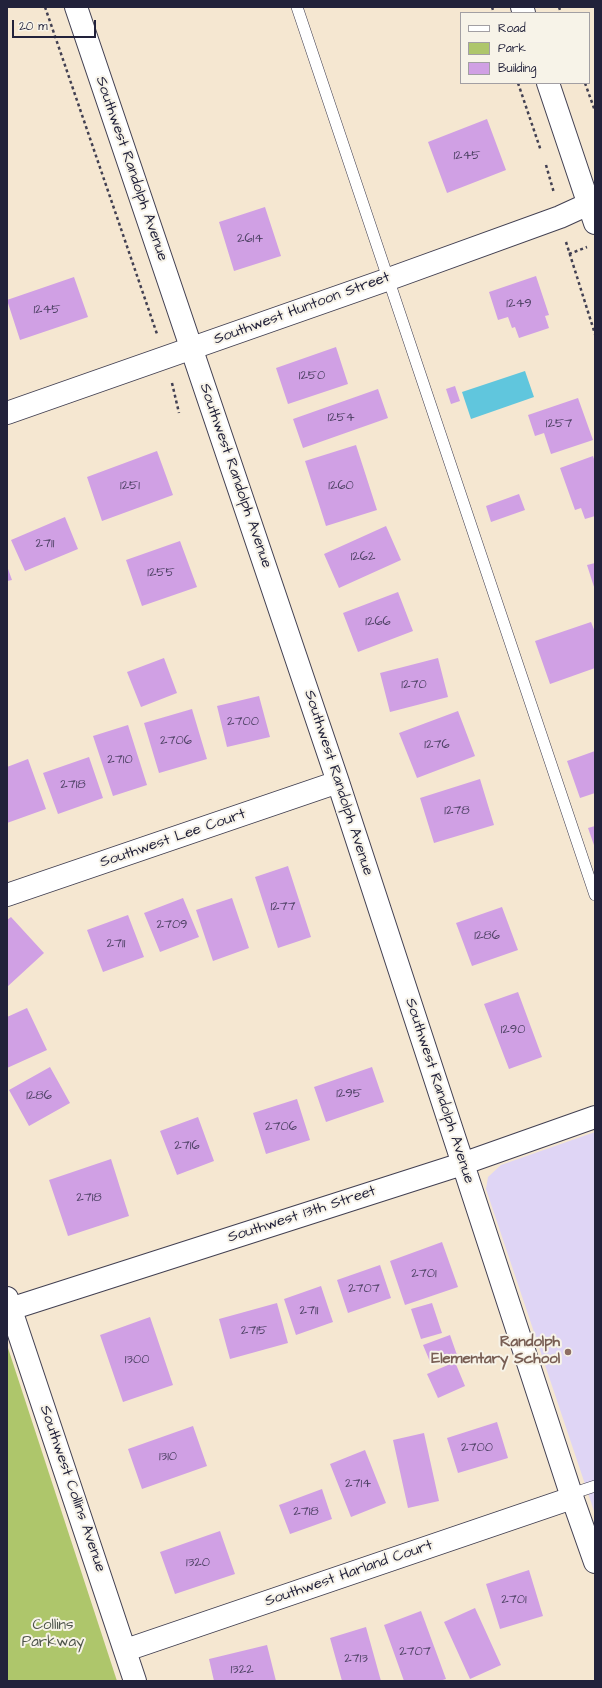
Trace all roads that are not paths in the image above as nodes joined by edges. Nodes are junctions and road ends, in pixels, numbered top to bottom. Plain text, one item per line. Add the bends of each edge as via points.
1 (76, 7) edge
2 (297, 7) edge
3 (548, 84) edge
4 (593, 209) edge
5 (389, 278) junction
6 (192, 348) junction
7 (7, 413) edge
8 (338, 782) junction
9 (7, 895) edge
10 (595, 895) edge
11 (595, 1117) edge
12 (462, 1164) junction
13 (8, 1306) edge
14 (595, 1486) edge
15 (571, 1496) junction
16 (595, 1562) edge
17 (126, 1650) junction
18 (135, 1681) edge

1 - 6 street, Southwest Randolph Avenue
2 - 5 lane
3 - 4 street
4 - 5 street, Southwest Huntoon Street via 560,217
5 - 6 street, Southwest Huntoon Street
5 - 10 lane
6 - 7 street, Southwest Huntoon Street
6 - 8 street, Southwest Randolph Avenue
8 - 9 street, Southwest Lee Court
8 - 12 street, Southwest Randolph Avenue
11 - 12 street, Southwest 13th Street
12 - 13 street, Southwest 13th Street
12 - 15 street, Southwest Randolph Avenue
13 - 17 street, Southwest Collins Avenue
14 - 15 lane
15 - 16 street, Southwest Randolph Avenue
15 - 17 street, Southwest Harland Court
17 - 18 street, Southwest Collins Avenue

